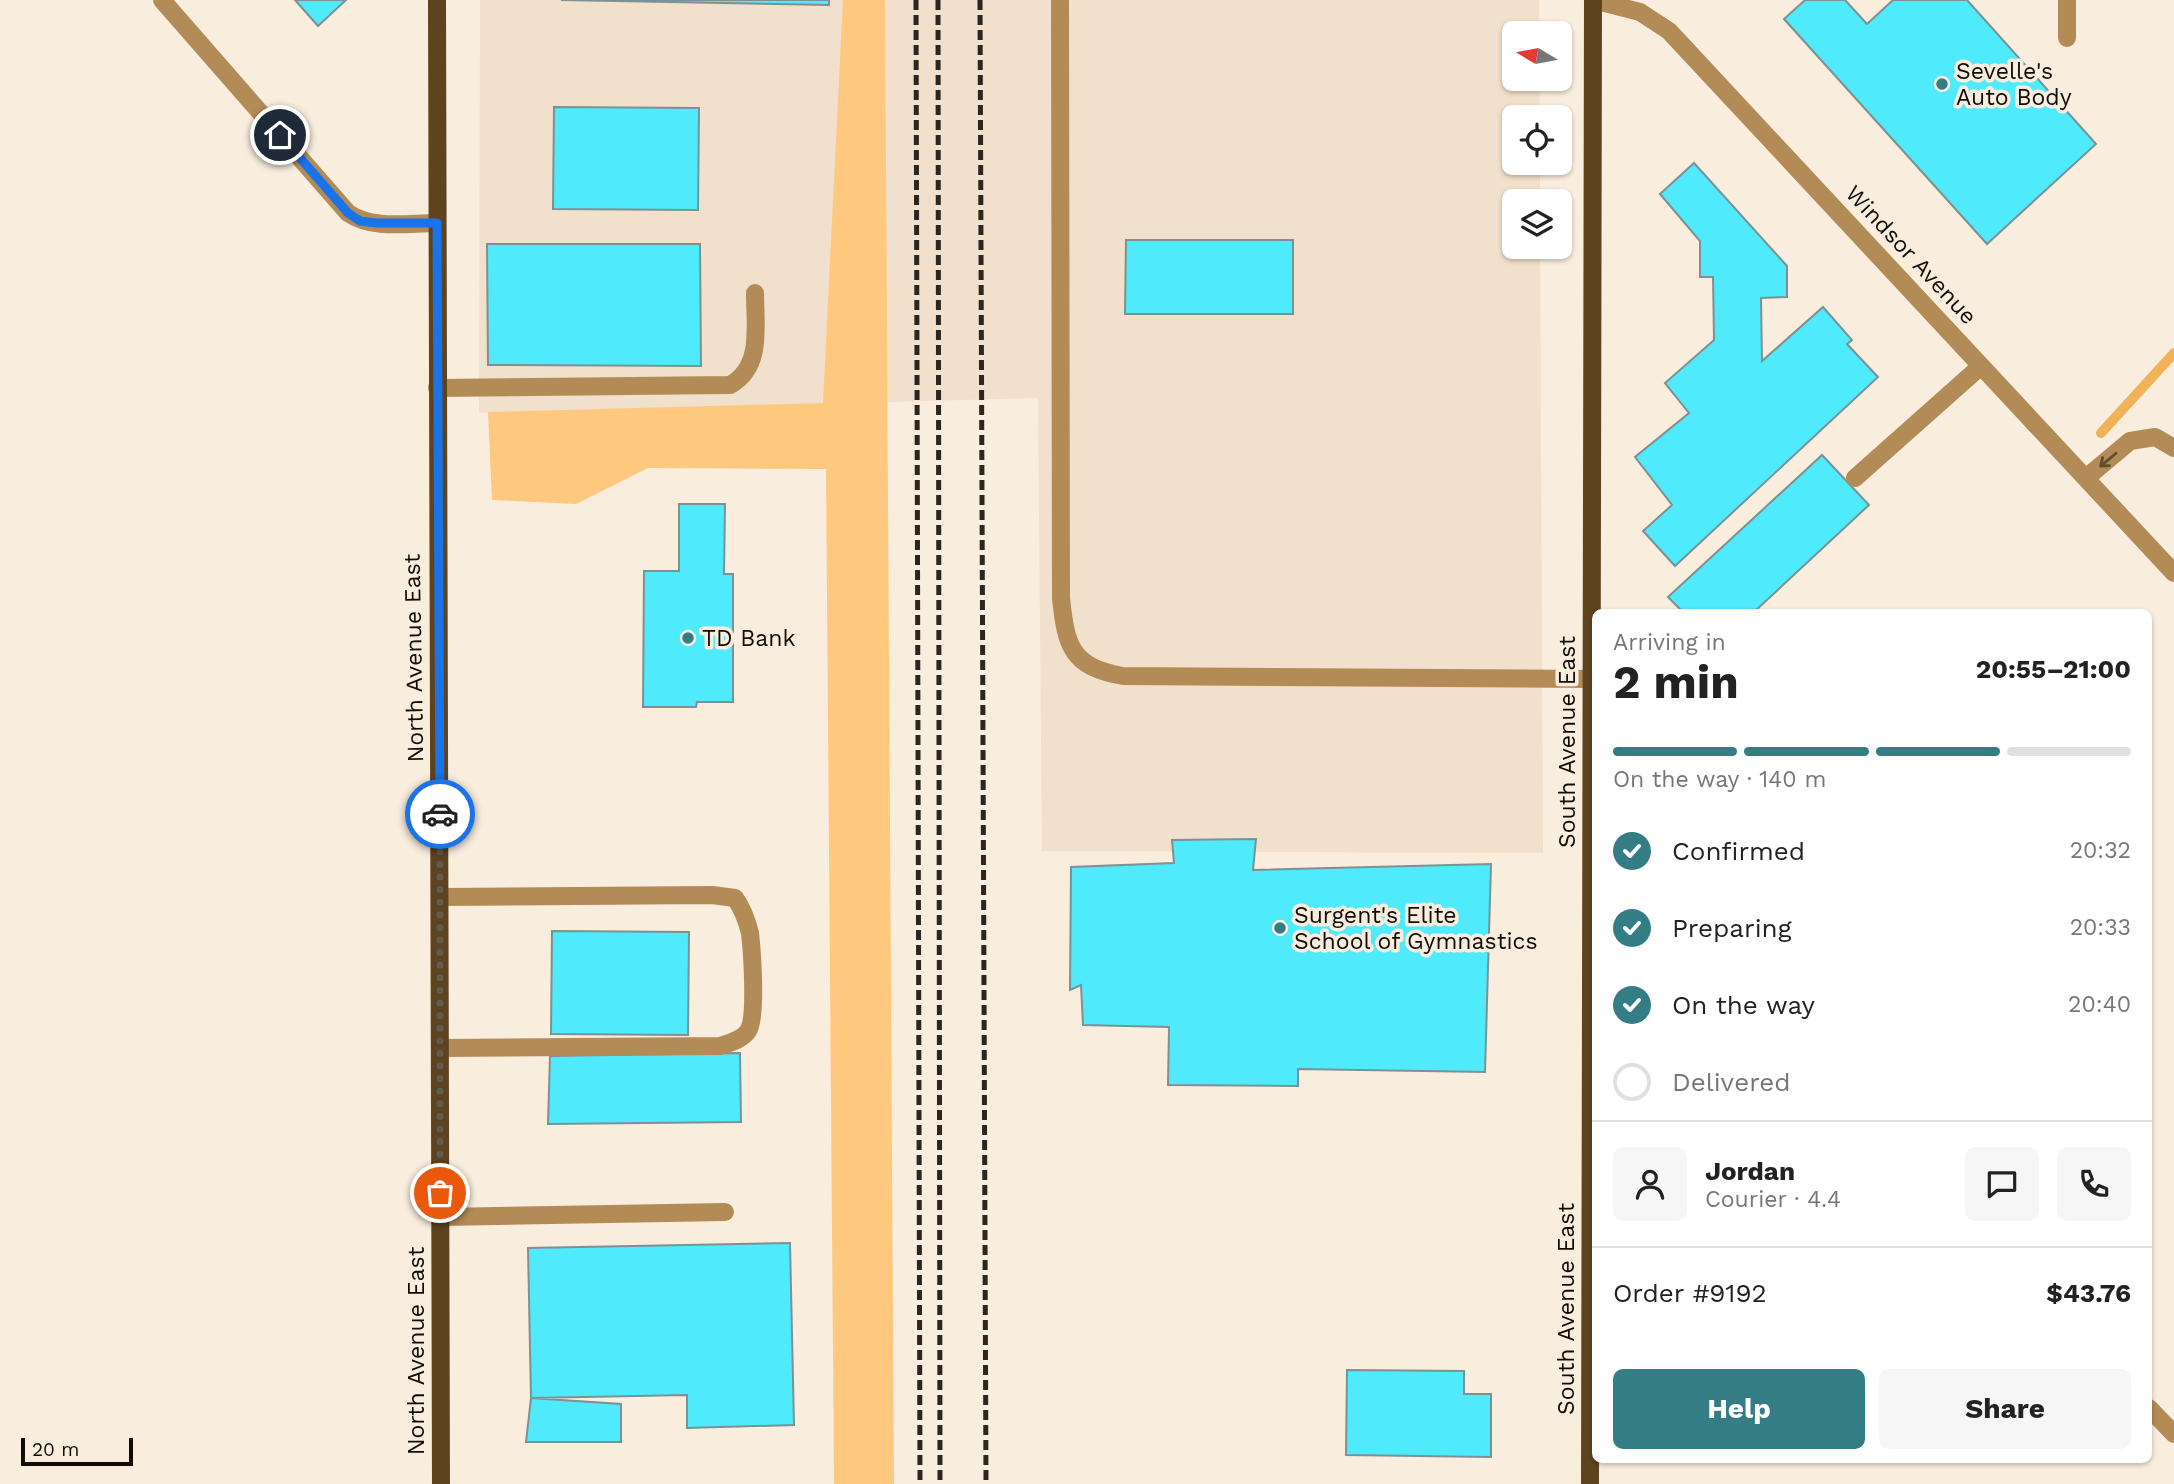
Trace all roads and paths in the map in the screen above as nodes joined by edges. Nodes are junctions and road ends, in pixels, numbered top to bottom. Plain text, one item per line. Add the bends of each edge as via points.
1 (162, 0) edge
2 (437, 0) edge
3 (1060, 0) edge
4 (1593, 0) edge
5 (2067, 0) edge
6 (2067, 38) dead end
7 (437, 223) junction
8 (755, 293) dead end
9 (1981, 366) junction
10 (436, 388) junction
11 (2174, 448) edge
12 (1855, 478) dead end
13 (2086, 478) junction
14 (2174, 573) edge
15 (1591, 679) junction
16 (1592, 772) edge
17 (440, 897) junction
18 (440, 1048) junction
19 (725, 1212) dead end
20 (440, 1217) junction
21 (2152, 1411) edge
22 (2174, 1434) edge
23 (1592, 1441) edge
24 (441, 1484) edge
25 (1590, 1484) edge

1 - 7 street via 348,213 376,223
2 - 7 main road, North Avenue East
3 - 15 street via 1061,598 1070,646 1082,664 1123,676
4 - 9 street, Windsor Avenue via 1640,12 1669,31
4 - 15 main road, South Avenue East
5 - 6 street
7 - 10 main road, North Avenue East
8 - 10 street via 752,360 740,379 730,385
9 - 12 street
9 - 13 street, Windsor Avenue
10 - 17 main road, North Avenue East
11 -> 13 street via 2155,437 2130,441
13 - 14 street, Windsor Avenue
15 - 16 main road, South Avenue East
17 - 18 main road, North Avenue East
17 - 18 street via 735,898 750,933 753,1019 748,1032 720,1046
18 - 20 main road, North Avenue East
19 - 20 street
20 - 24 main road, North Avenue East
21 - 22 street
23 - 25 main road, South Avenue East

